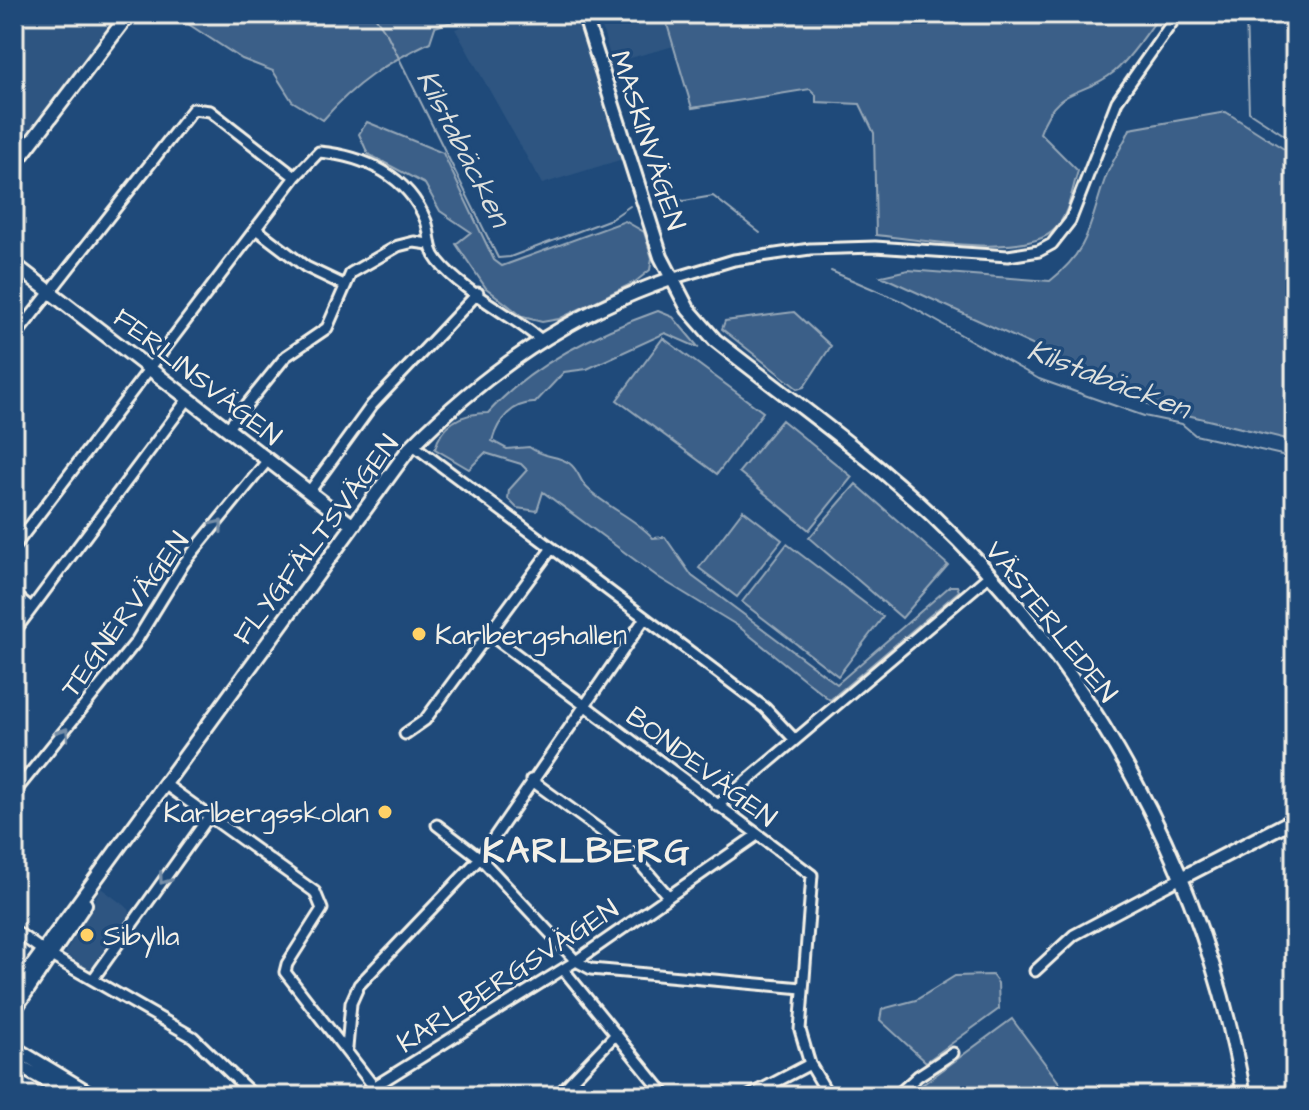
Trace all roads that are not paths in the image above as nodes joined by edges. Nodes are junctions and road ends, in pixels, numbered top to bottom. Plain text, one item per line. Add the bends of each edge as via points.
1 (129, 14) edge
2 (584, 14) edge
3 (1178, 14) edge
4 (14, 165) edge
5 (295, 177) junction
6 (256, 229) junction
7 (429, 244) junction
8 (14, 264) edge
9 (671, 279) junction
10 (344, 285) junction
11 (50, 292) junction
12 (478, 293) junction
13 (14, 338) edge
14 (541, 340) junction
15 (149, 369) junction
16 (188, 399) junction
17 (227, 429) junction
18 (413, 445) junction
19 (268, 460) junction
20 (309, 492) junction
21 (352, 525) junction
22 (14, 547) edge
23 (552, 548) junction
24 (990, 575) junction
25 (14, 594) edge
26 (31, 608) junction
27 (645, 618) junction
28 (14, 632) edge
29 (489, 634) junction
30 (583, 705) junction
31 (405, 734) dead end
32 (795, 740) junction
33 (531, 780) junction
34 (166, 785) junction
35 (14, 793) edge
36 (717, 806) junction
37 (210, 815) junction
38 (1295, 819) edge
39 (437, 825) dead end
40 (757, 835) junction
41 (480, 858) junction
42 (1181, 878) junction
43 (668, 896) junction
44 (14, 930) edge
45 (48, 954) junction
46 (576, 961) junction
47 (563, 969) junction
48 (1035, 971) dead end
49 (93, 979) junction
50 (802, 988) junction
51 (14, 991) edge
52 (14, 1010) edge
53 (616, 1034) junction
54 (14, 1048) edge
55 (347, 1048) junction
56 (953, 1053) dead end
57 (14, 1063) edge
58 (810, 1064) junction
59 (374, 1087) junction
60 (74, 1096) edge
61 (94, 1096) edge
62 (254, 1096) edge
63 (359, 1096) edge
64 (557, 1096) edge
65 (666, 1096) edge
66 (749, 1096) edge
67 (829, 1096) edge
68 (896, 1096) edge
69 (1244, 1096) edge

1 - 4 street
2 - 9 street, MASKINVÄGEN
3 - 9 street via 1117,101 1070,221 1052,244 1039,251 1008,256 875,247 810,249 734,260
5 - 6 street
5 - 7 street via 319,152 373,165 413,197 428,227
5 - 11 street via 210,111 195,109
6 - 10 street via 306,267
6 - 15 street
7 - 10 street via 414,242 379,255 351,273
7 - 12 street via 442,265
8 - 11 street, FERLINSVÄGEN
9 - 14 street, FLYGFÄLTSVÄGEN via 594,309
9 - 24 street, VÄSTERLEDEN via 695,320 715,340 889,476
10 - 17 street via 327,328 286,356
11 - 13 street
11 - 15 street, FERLINSVÄGEN
12 - 14 street
12 - 20 street via 379,397
14 - 18 street, FLYGFÄLTSVÄGEN via 487,376
15 - 16 street, FERLINSVÄGEN
15 - 22 street
16 - 17 street, FERLINSVÄGEN
16 - 26 street
17 - 19 street, FERLINSVÄGEN
18 - 21 street, FLYGFÄLTSVÄGEN
18 - 23 street
19 - 20 street, FERLINSVÄGEN
35 -> 19 street, TEGNÉRVÄGEN via 135,643 184,563
20 - 21 street, FERLINSVÄGEN
21 - 34 street, FLYGFÄLTSVÄGEN
23 - 27 street
23 - 29 street
24 - 32 street
24 - 42 street, VÄSTERLEDEN via 1048,644 1096,714 1140,790
25 - 26 street
26 - 28 street
27 - 30 street
27 - 32 street via 765,708
29 - 30 street, BONDEVÄGEN
29 - 31 street via 425,720
30 - 33 street
30 - 36 street, BONDEVÄGEN
32 - 36 street
33 - 41 street
33 - 43 street via 629,851
34 - 37 street
34 - 45 street, FLYGFÄLTSVÄGEN
36 - 40 street, BONDEVÄGEN
37 -> 49 street
37 - 55 street via 320,900 319,918 285,972
38 - 42 street
39 - 41 street
40 - 43 street, KARLBERGSVÄGEN
40 - 50 street, BONDEVÄGEN via 812,875
41 - 46 street
41 - 55 street via 359,985 351,1003
42 - 48 street via 1074,935
42 - 69 street, VÄSTERLEDEN via 1211,962
43 - 46 street, KARLBERGSVÄGEN
44 - 45 street
45 - 49 street
45 - 51 street, FLYGFÄLTSVÄGEN
45 - 52 street, FLYGFÄLTSVÄGEN
46 - 47 street, KARLBERGSVÄGEN
46 - 50 street via 607,971
47 - 53 street
47 - 59 street, KARLBERGSVÄGEN
49 - 62 street via 193,1037
50 - 58 street, BONDEVÄGEN via 801,1038
53 - 64 street
53 - 65 street
54 - 61 street
55 - 59 street
56 - 68 street
57 - 60 street
58 - 66 street
58 - 67 street, BONDEVÄGEN
59 - 63 street, KARLBERGSVÄGEN

